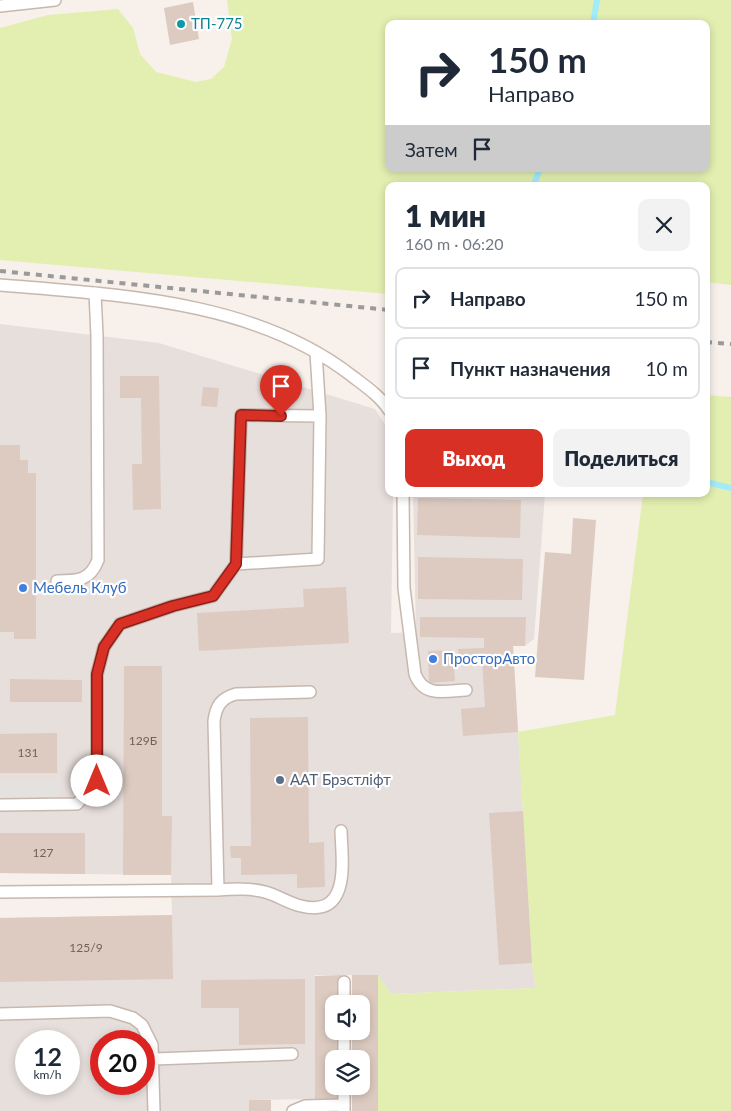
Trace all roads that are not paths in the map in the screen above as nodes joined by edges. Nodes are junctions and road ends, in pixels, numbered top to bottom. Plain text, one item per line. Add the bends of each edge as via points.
1 (55, 0) edge
2 (0, 6) edge
3 (0, 285) edge
4 (95, 293) junction
5 (316, 352) junction
6 (385, 406) edge
7 (320, 416) junction
8 (403, 497) edge
9 (236, 564) junction
10 (57, 582) dead end
11 (466, 690) dead end
12 (310, 692) dead end
13 (0, 805) edge
14 (341, 831) dead end
15 (218, 890) junction
16 (0, 892) edge
17 (344, 982) dead end
18 (344, 995) edge
19 (0, 1014) edge
20 (145, 1030) edge
21 (292, 1054) dead end
22 (155, 1059) edge
23 (154, 1095) edge
24 (344, 1095) edge
25 (344, 1108) edge
26 (154, 1111) edge
27 (293, 1111) edge

1 - 2 lane
3 - 4 lane
4 - 5 lane via 232,318 288,337
4 - 10 lane via 98,560 88,578
5 - 6 lane via 363,385
5 - 7 lane
7 - 9 lane via 318,559
7 - 9 lane via 241,415
8 - 11 lane via 404,588 415,674 426,690
9 - 13 lane via 213,596 120,624 104,647 97,674 97,781 77,804
12 - 15 lane via 236,694 228,696 217,707 214,721
14 - 15 lane via 341,885 331,902 323,907 301,906 264,892
15 - 16 lane
17 - 18 lane
19 - 20 lane via 110,1011 123,1013
21 - 22 lane
23 - 26 lane
24 - 25 lane
25 - 27 lane via 304,1106

